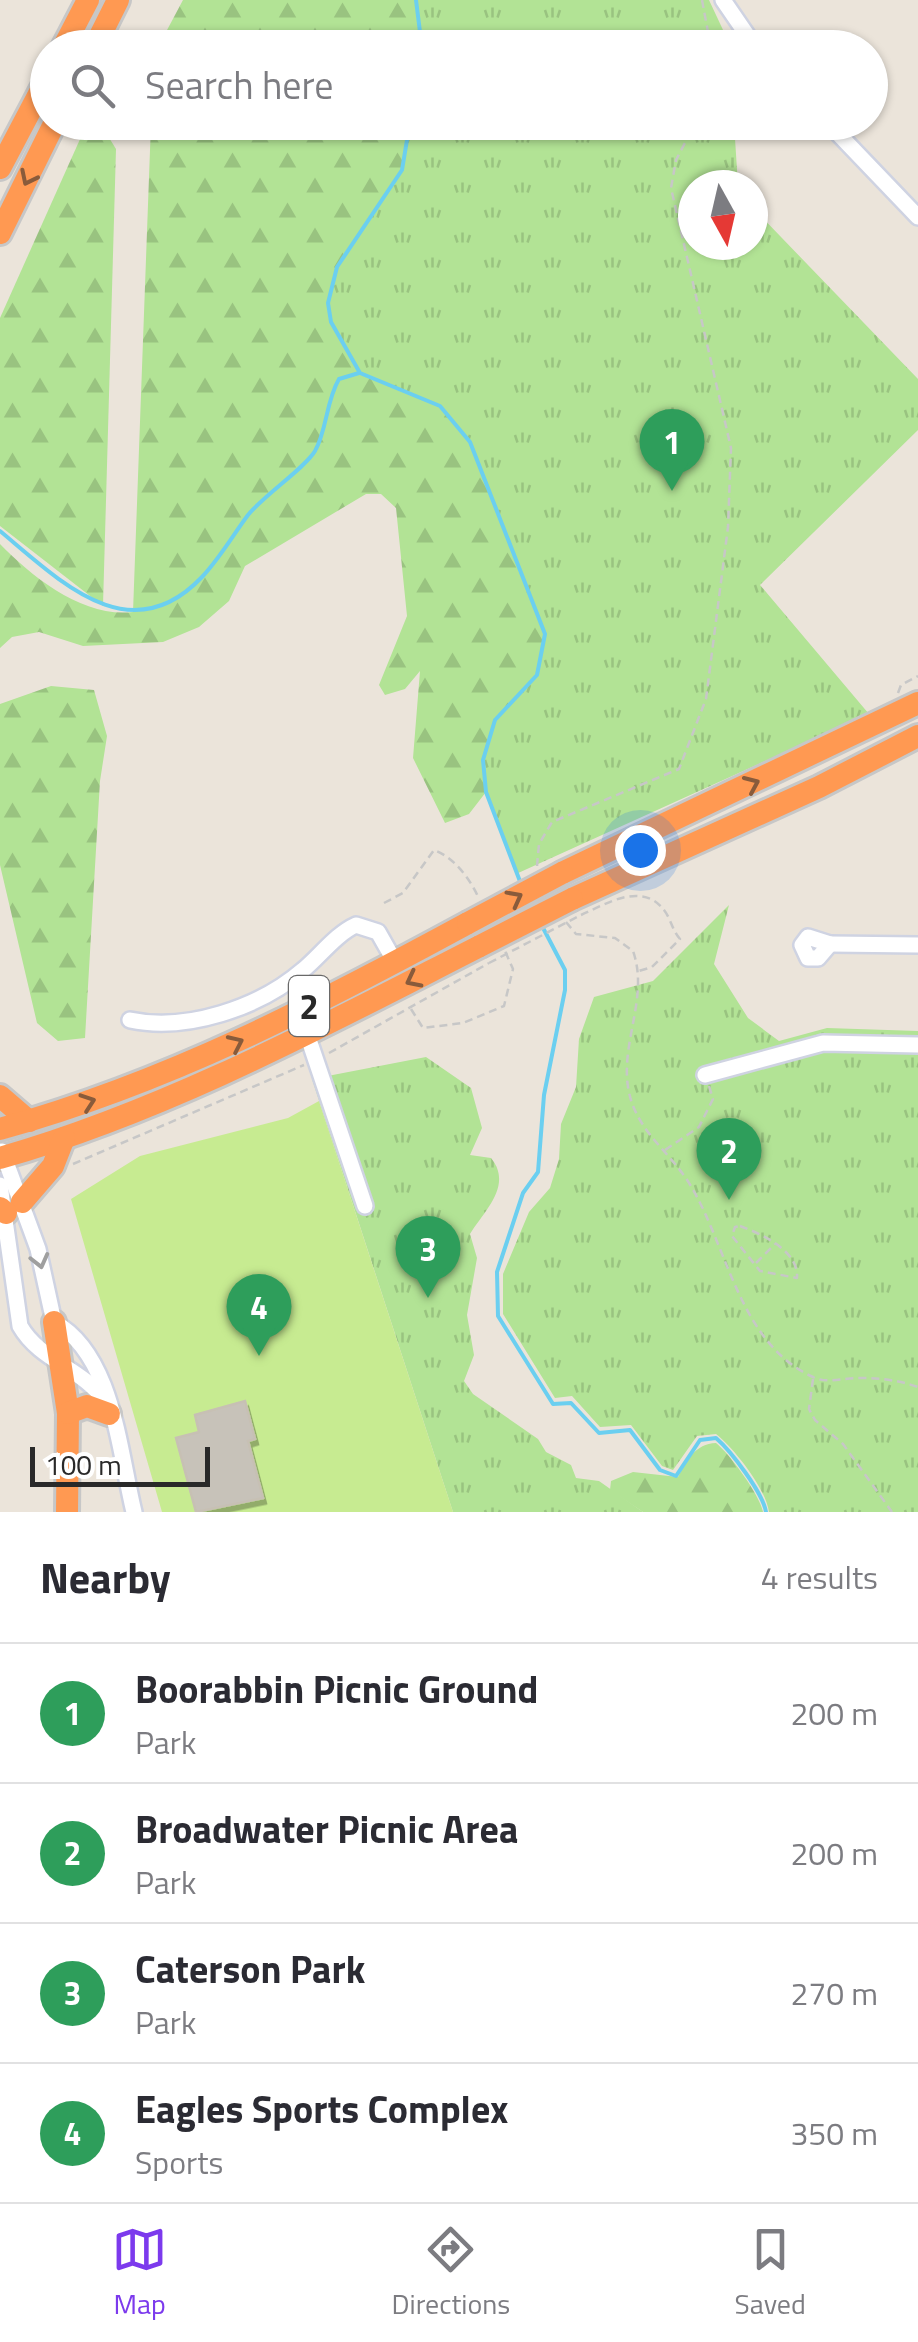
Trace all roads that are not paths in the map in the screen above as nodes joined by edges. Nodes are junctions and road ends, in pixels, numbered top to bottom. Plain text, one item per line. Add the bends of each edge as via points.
1 (88, 0) edge
2 (118, 0) edge
3 (724, 0) edge
4 (72, 30) edge
5 (103, 30) edge
6 (744, 30) edge
7 (30, 110) edge
8 (47, 140) edge
9 (844, 140) edge
10 (0, 168) edge
11 (918, 218) edge
12 (0, 233) edge
13 (907, 701) edge
14 (918, 736) edge
15 (884, 754) junction
16 (918, 756) edge
17 (830, 944) dead end
18 (918, 946) edge
19 (395, 962) junction
20 (130, 1020) dead end
21 (307, 1034) junction
22 (918, 1045) edge
23 (705, 1075) road end
24 (0, 1096) edge
25 (30, 1121) junction
26 (0, 1129) edge
27 (64, 1138) junction
28 (1, 1154) edge
29 (0, 1185) edge
30 (365, 1206) dead end
31 (9, 1208) edge
32 (54, 1322) junction
33 (63, 1364) junction
34 (108, 1409) junction
35 (68, 1413) junction
36 (68, 1512) edge
37 (134, 1512) edge

1 - 4 highway
2 - 5 highway
3 - 6 street
7 - 10 highway
8 -> 12 highway
9 - 11 street
19 -> 13 highway, 2, bridge via 551,874
14 - 15 highway, 2
15 - 16 highway
15 -> 21 highway, 2, bridge via 484,954
17 - 18 street
19 - 20 street via 378,932 356,925 299,974 253,1000 177,1024
25 -> 19 highway, 2 via 197,1061
21 - 27 highway, 2
21 - 30 street
22 - 23 street via 822,1043
24 - 25 highway
25 - 26 highway, 2
27 - 28 highway, 2
27 - 31 highway via 53,1166
28 - 31 street
29 - 31 street
31 -> 32 street
31 - 33 street via 20,1326 33,1345
32 - 33 highway
32 - 34 street via 93,1356
33 - 34 street via 92,1382
33 - 35 highway
34 - 35 highway via 87,1406
34 - 37 street
35 - 36 highway

